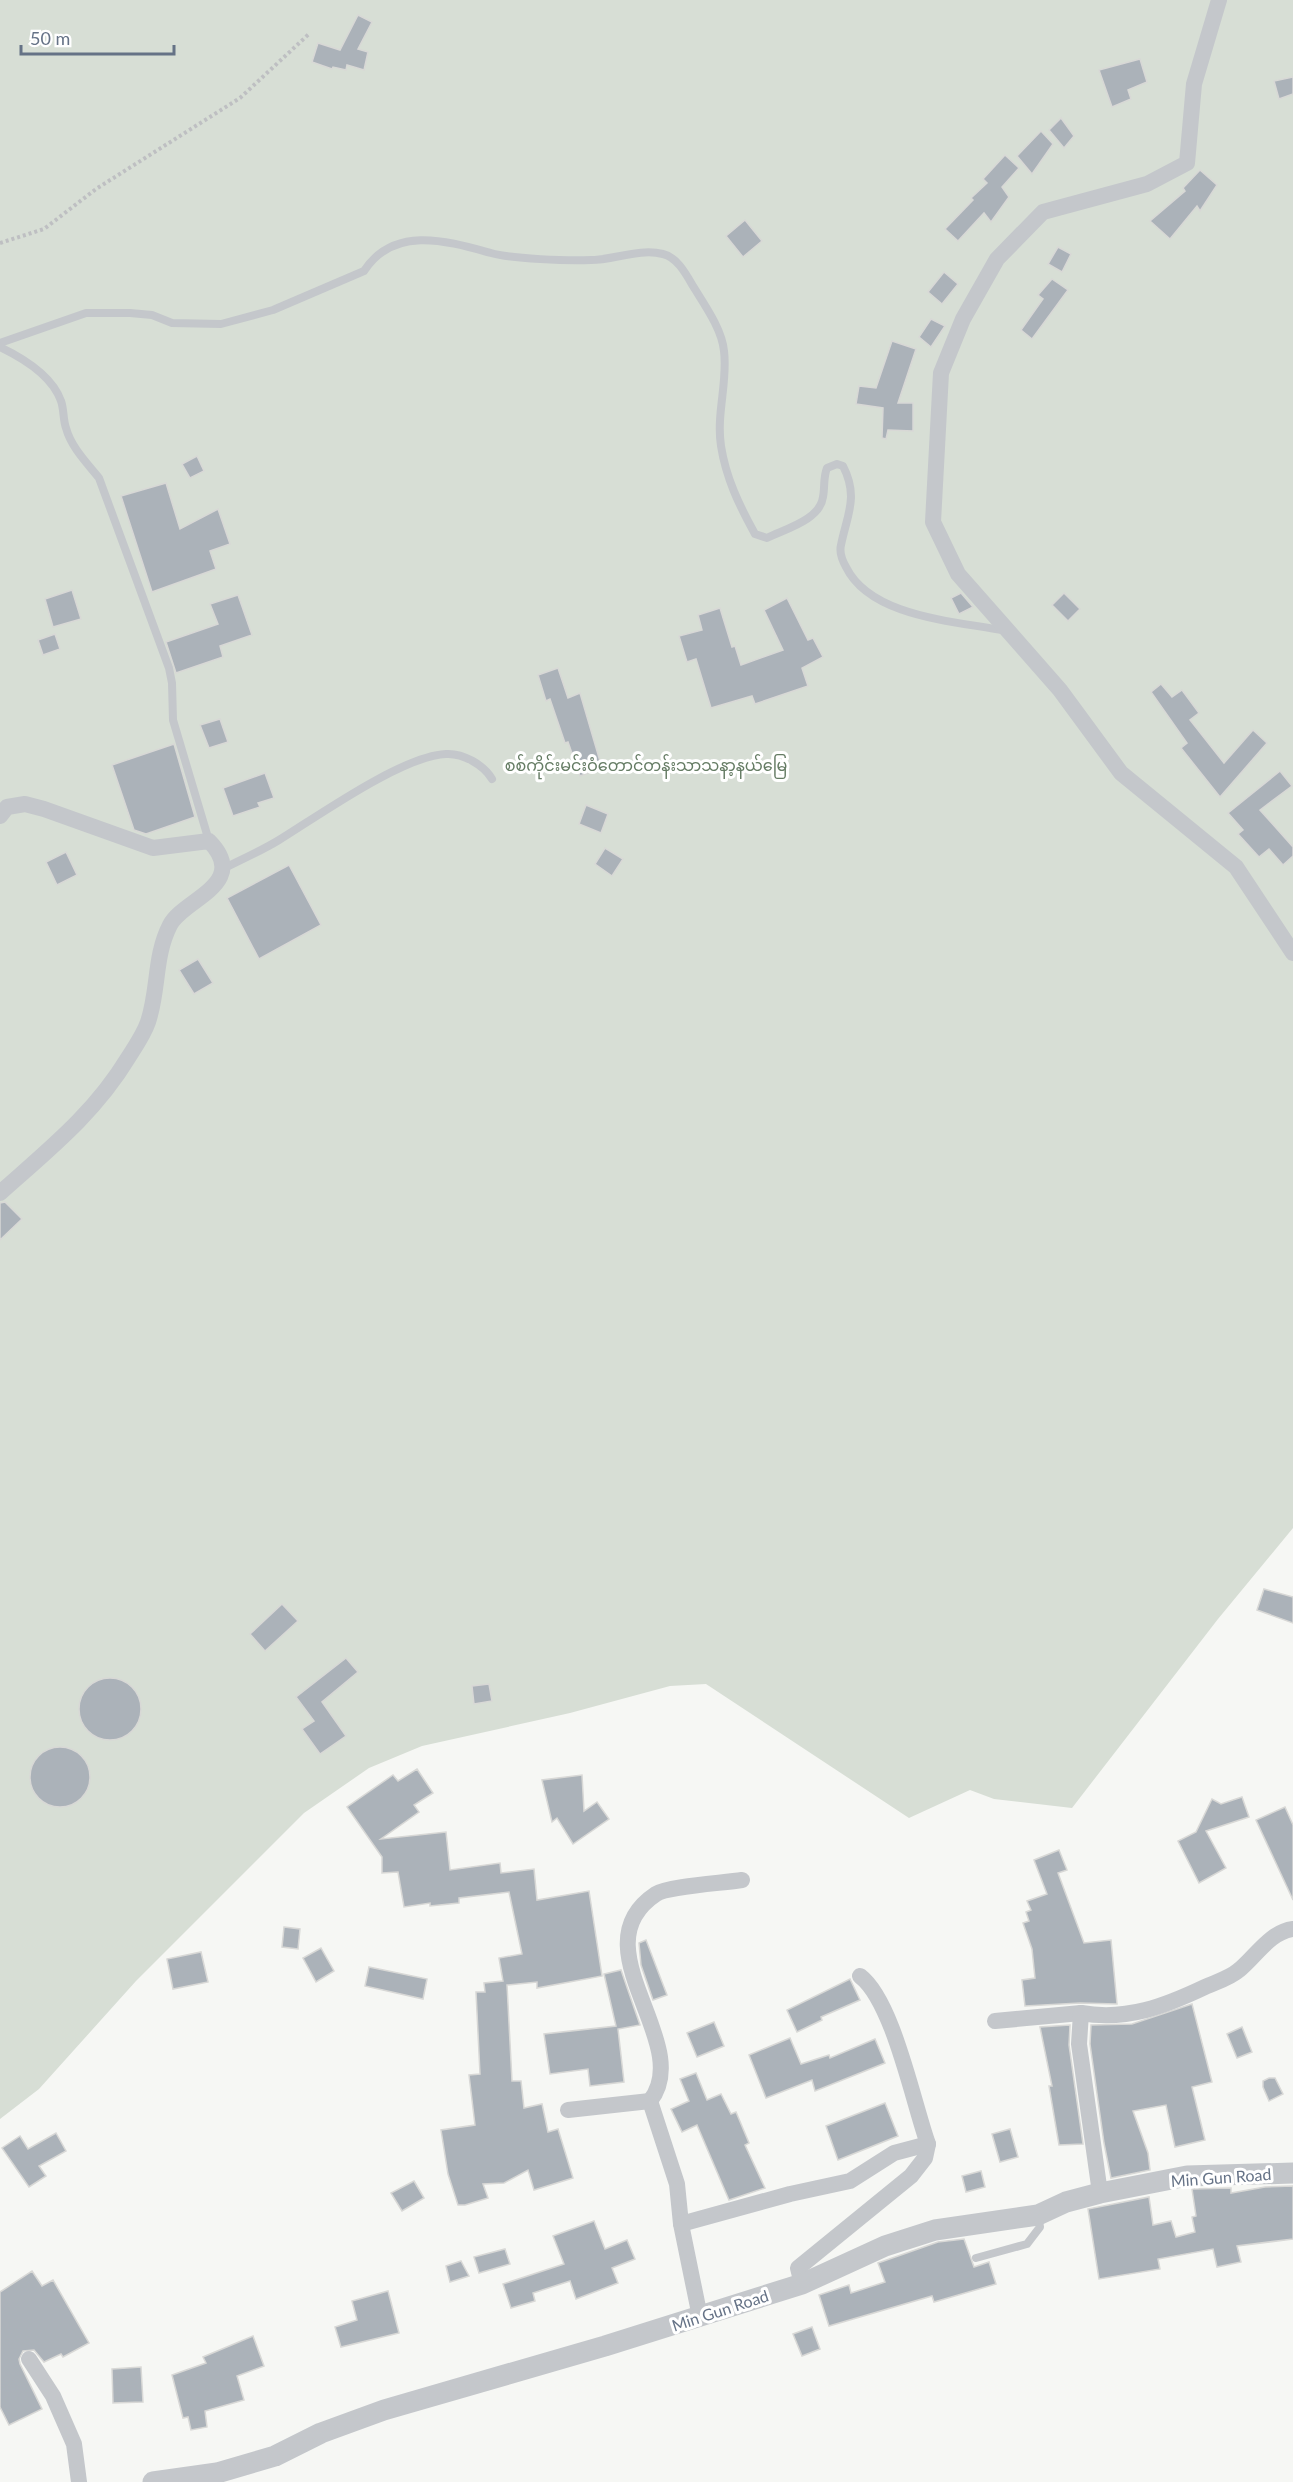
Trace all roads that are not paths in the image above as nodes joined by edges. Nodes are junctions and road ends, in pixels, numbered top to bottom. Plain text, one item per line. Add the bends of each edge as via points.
1 (1219, 0) edge
2 (0, 345) edge
3 (1008, 632) junction
4 (492, 779) dead end
5 (0, 816) edge
6 (209, 840) junction
7 (221, 869) junction
8 (1293, 953) edge
9 (0, 1193) edge
10 (742, 1880) dead end
11 (1293, 1929) edge
12 (860, 1976) dead end
13 (1081, 2013) junction
14 (995, 2021) dead end
15 (650, 2100) junction
16 (568, 2110) dead end
17 (928, 2144) junction
18 (1293, 2173) edge
19 (1100, 2193) junction
20 (1038, 2215) junction
21 (681, 2224) junction
22 (976, 2258) dead end
23 (802, 2284) junction
24 (700, 2317) junction
25 (29, 2359) dead end
26 (79, 2482) edge
27 (153, 2482) edge

1 - 3 street via 1194,84 1188,163 1147,184 1043,212 997,259 963,319 941,373 933,522 958,574
2 - 3 lane via 86,313 130,313 152,315 172,323 221,324 273,310 364,271 384,250 414,239 445,241 500,256 591,261 662,253 682,269 719,333 724,350 721,447 735,498 755,534 767,538 812,515 823,499 827,468 843,466 852,499 840,548 849,573 859,586 876,598 915,613
2 - 6 lane via 26,359 44,376 61,400 66,429 99,478 169,668 173,720
3 - 8 street via 1060,690 1121,773 1236,867
4 - 7 lane via 472,761 448,754 430,757 329,807 277,842
5 - 6 street via 7,807 25,804 84,821 153,848
6 - 7 street
7 - 9 street via 216,885 171,922 158,953 148,1024 110,1088 44,1156
10 - 15 street via 657,1893 636,1913 627,1936 627,1955 660,2059 660,2088
11 - 13 street via 1278,1933 1237,1972 1166,2006 1126,2014
12 - 17 street via 873,1991 894,2032
13 - 14 street
13 - 19 street via 1079,2044
15 - 16 street
15 - 21 street via 677,2184
17 - 21 street via 894,2153 850,2181
17 - 23 street via 920,2168 798,2268
18 - 19 street, Min Gun Road via 1187,2176
19 - 20 street, Min Gun Road
20 - 22 lane via 1040,2227 1027,2244
20 - 23 street, Min Gun Road via 935,2230 885,2246
21 - 24 street
23 - 24 street, Min Gun Road
24 - 27 street, Min Gun Road via 384,2410 321,2433 275,2456 217,2473
25 - 26 street via 53,2396 74,2444

